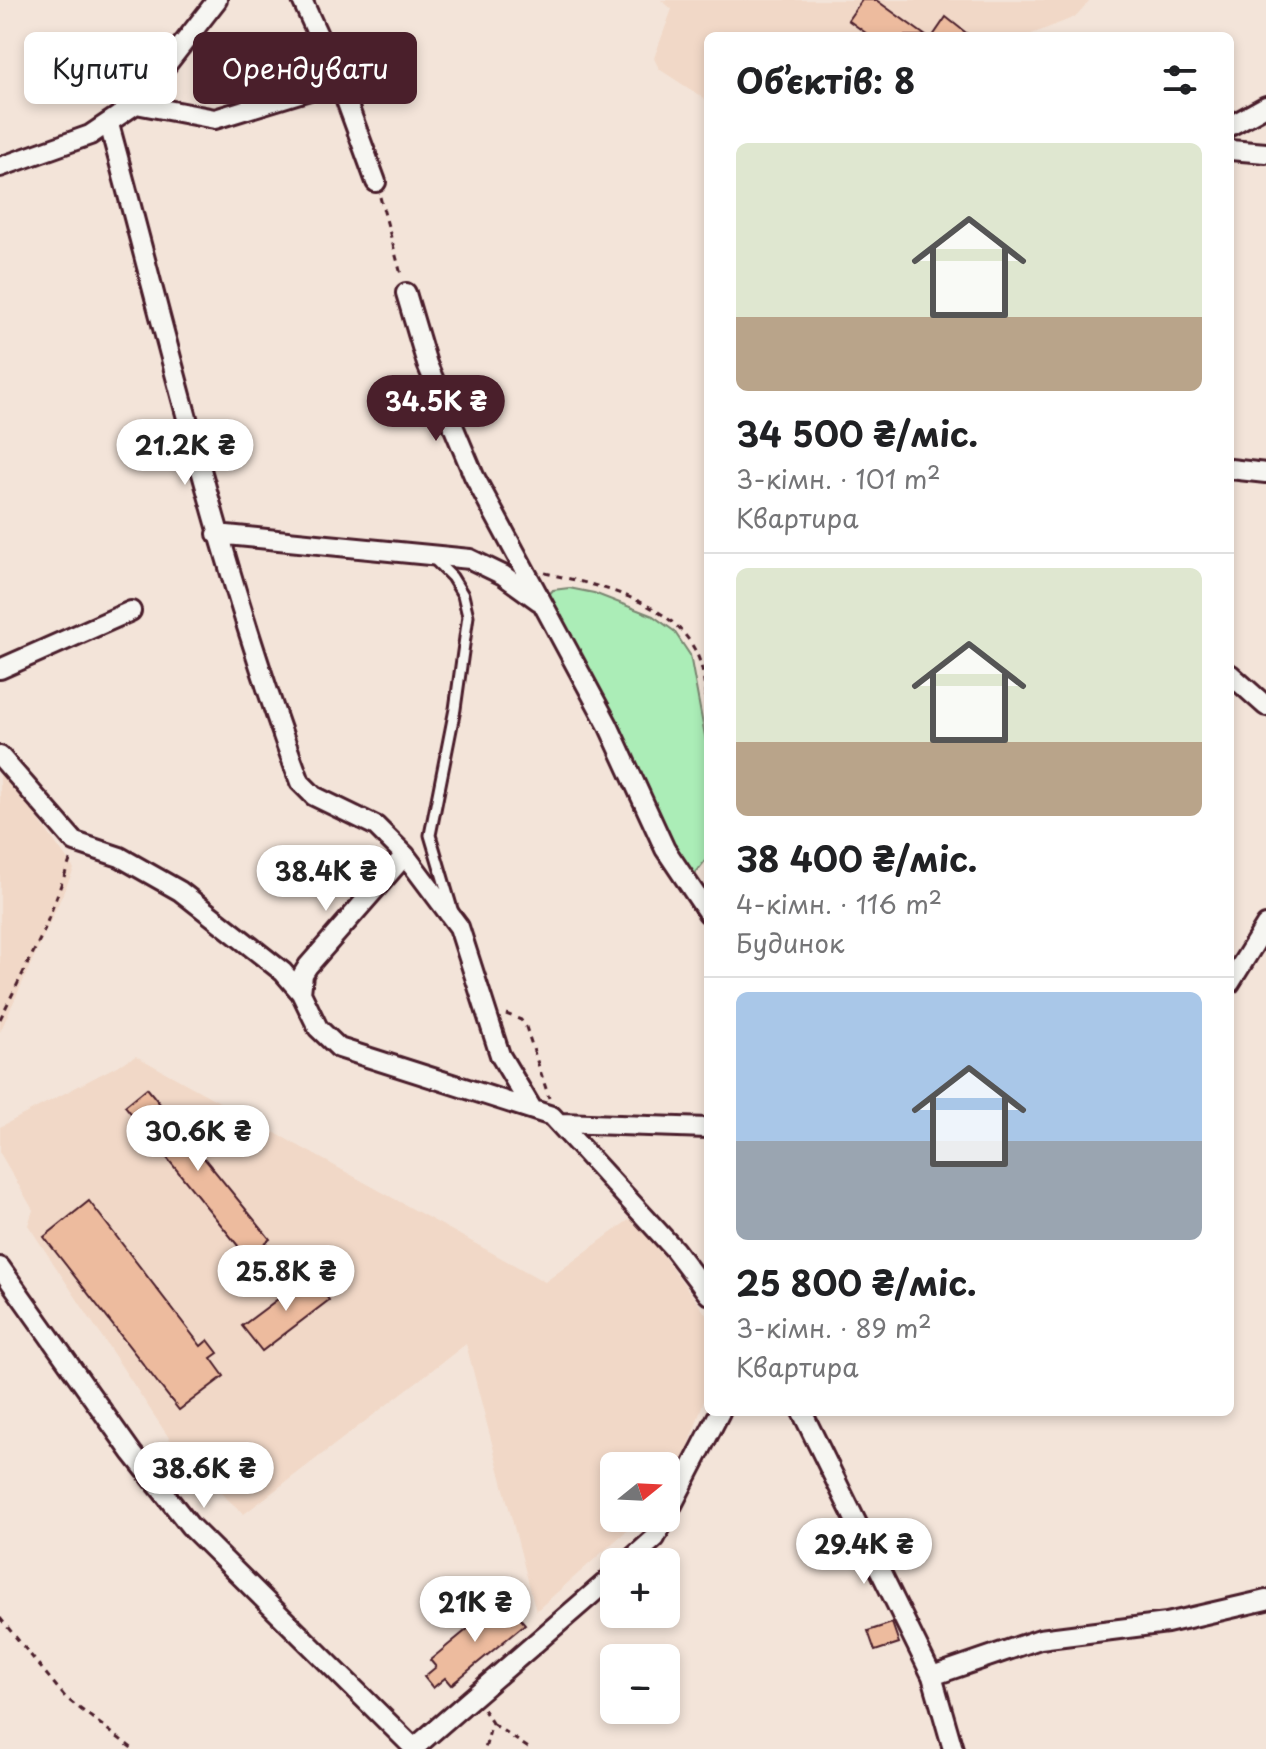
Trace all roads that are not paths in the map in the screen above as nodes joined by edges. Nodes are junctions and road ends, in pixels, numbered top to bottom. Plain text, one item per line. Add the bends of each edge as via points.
1 (217, 0) edge
2 (302, 0) edge
3 (317, 32) edge
4 (177, 51) edge
5 (136, 104) joint
6 (264, 104) edge
7 (347, 104) edge
8 (1266, 106) edge
9 (109, 124) junction
10 (1234, 124) edge
11 (1234, 150) edge
12 (1266, 153) edge
13 (0, 167) edge
14 (376, 182) road end
15 (406, 293) road end
16 (1234, 469) edge
17 (1266, 473) edge
18 (217, 534) junction
19 (426, 553) junction
20 (544, 605) junction
21 (131, 611) dead end
22 (0, 669) edge
23 (1234, 678) edge
24 (1266, 706) edge
25 (0, 756) edge
26 (405, 855) junction
27 (704, 907) edge
28 (1266, 925) edge
29 (459, 927) junction
30 (1234, 977) edge
31 (301, 993) junction
32 (531, 1107) junction
33 (562, 1123) junction
34 (704, 1128) edge
35 (0, 1267) edge
36 (704, 1289) edge
37 (718, 1416) edge
38 (804, 1416) edge
39 (644, 1548) edge
40 (600, 1587) edge
41 (1266, 1600) edge
42 (932, 1676) junction
43 (413, 1748) edge
44 (953, 1749) edge

1 - 4 street
2 - 3 street
5 - 6 street via 215,119
5 - 9 street
7 - 14 street
8 - 10 street
9 - 13 street
9 - 18 street
11 - 12 street
15 - 20 street via 453,429
16 - 17 street
18 - 19 street
18 - 26 street via 300,782 314,796 376,826
19 - 20 street via 470,559
19 - 29 lane via 452,577 468,616 430,835
20 - 27 street via 608,725 665,849
21 - 22 street
23 - 24 street
25 - 31 street via 75,842 120,857 180,891 283,972
26 - 29 street
26 - 31 street via 308,966
28 - 30 street
29 - 32 street via 500,1055
31 - 32 street via 318,1028 339,1048
32 - 33 street
33 - 34 street
33 - 36 street
35 - 43 street via 190,1526
37 - 39 street via 655,1538
38 - 42 street
40 - 43 street
41 - 42 street via 1167,1623 1040,1639
42 - 44 street

